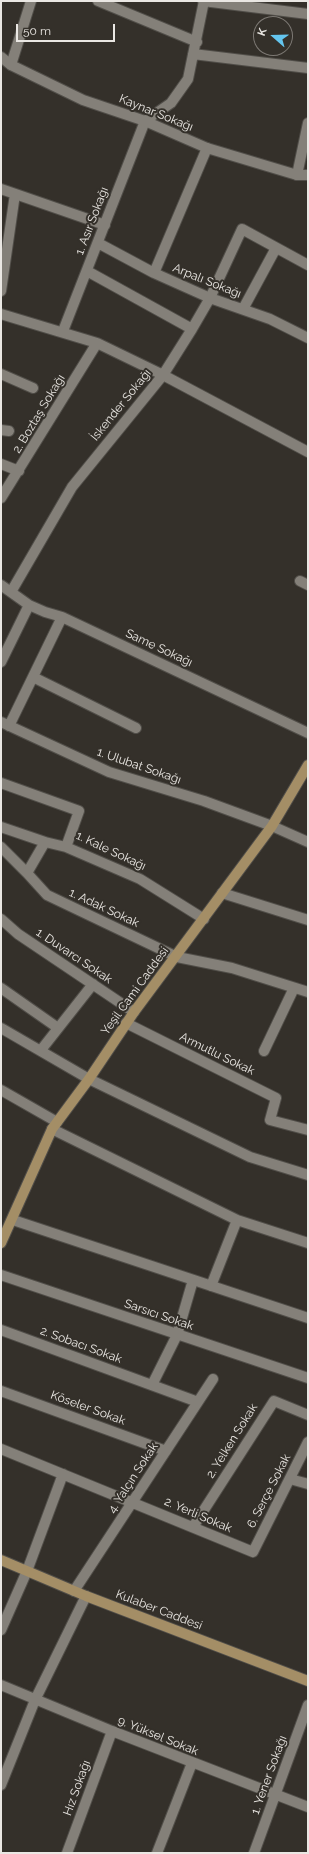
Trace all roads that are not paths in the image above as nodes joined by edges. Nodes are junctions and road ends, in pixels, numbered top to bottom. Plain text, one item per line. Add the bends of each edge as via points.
1 (31, 1) edge
2 (98, 1) edge
3 (204, 1) edge
4 (308, 14) edge
5 (197, 42) junction
6 (193, 54) junction
7 (1, 57) edge
8 (11, 65) junction
9 (308, 68) edge
10 (145, 120) junction
11 (308, 123) edge
12 (207, 148) junction
13 (297, 175) junction
14 (308, 175) edge
15 (1, 189) edge
16 (15, 194) junction
17 (105, 225) junction
18 (98, 243) junction
19 (276, 248) junction
20 (3, 264) edge
21 (308, 265) edge
22 (87, 271) junction
23 (154, 273) junction
24 (1, 291) edge
25 (210, 298) junction
26 (243, 310) junction
27 (1, 314) edge
28 (192, 329) junction
29 (64, 331) junction
30 (308, 338) edge
31 (97, 343) junction
32 (1, 374) edge
33 (163, 375) junction
34 (33, 388) dead end
35 (308, 452) edge
36 (1, 464) edge
37 (18, 471) junction
38 (1, 498) edge
39 (1, 585) edge
40 (11, 592) junction
41 (29, 605) junction
42 (62, 617) junction
43 (1, 662) edge
44 (33, 677) junction
45 (5, 724) edge
46 (136, 728) dead end
47 (308, 734) edge
48 (307, 770) edge
49 (1, 783) edge
50 (272, 826) junction
51 (1, 827) edge
52 (45, 842) junction
53 (308, 842) edge
54 (1, 847) edge
55 (66, 847) junction
56 (27, 873) junction
57 (222, 893) junction
58 (1, 919) edge
59 (204, 919) junction
60 (308, 920) edge
61 (177, 957) junction
62 (93, 984) junction
63 (1, 988) edge
64 (294, 988) junction
65 (308, 992) edge
66 (134, 1012) junction
67 (126, 1023) junction
68 (1, 1028) edge
69 (58, 1028) junction
70 (41, 1050) junction
71 (264, 1051) dead end
72 (89, 1079) junction
73 (1, 1090) edge
74 (55, 1126) junction
75 (308, 1130) edge
76 (308, 1175) edge
77 (13, 1220) junction
78 (237, 1220) junction
79 (2, 1237) edge
80 (308, 1243) edge
81 (1, 1275) edge
82 (193, 1280) junction
83 (211, 1286) junction
84 (308, 1318) edge
85 (1, 1330) edge
86 (177, 1335) junction
87 (213, 1378) dead end
88 (308, 1378) edge
89 (152, 1385) junction
90 (1, 1390) edge
91 (198, 1402) junction
92 (308, 1415) edge
93 (308, 1442) edge
94 (1, 1449) edge
95 (166, 1451) junction
96 (63, 1474) junction
97 (290, 1479) junction
98 (308, 1484) edge
99 (132, 1502) junction
100 (193, 1527) junction
101 (253, 1552) joint
102 (1, 1560) edge
103 (27, 1571) junction
104 (74, 1591) junction
105 (86, 1596) junction
106 (1, 1630) edge
107 (308, 1681) edge
108 (1, 1684) edge
109 (35, 1700) junction
110 (308, 1705) edge
111 (112, 1731) junction
112 (192, 1763) junction
113 (1, 1785) edge
114 (275, 1795) junction
115 (308, 1807) edge
116 (67, 1853) edge
117 (157, 1853) edge
118 (254, 1853) edge

1 - 8 street
2 - 5 street
3 - 4 street
3 - 5 street
5 - 6 street
6 - 9 street
6 - 10 street via 188,79 171,103
7 - 8 street, Kaynar Sokağı
8 - 10 street, Kaynar Sokağı via 83,100
10 - 12 street, Kaynar Sokağı
10 - 17 street, 1. Asır Sokağı
11 - 13 street
12 - 13 street, Kaynar Sokağı
12 - 23 street
13 - 14 street, Kaynar Sokağı
15 - 16 street
16 - 17 street
16 - 20 street
17 - 18 street, 1. Asır Sokağı
18 - 22 street, 1. Asır Sokağı
18 - 23 street, Arpalı Sokağı
19 - 21 street
19 - 25 street, İskender Sokağı via 242,229
19 - 26 street
20 - 24 street
22 - 28 street
22 - 29 street, 1. Asır Sokağı
23 - 25 street, Arpalı Sokağı
25 - 26 street, Arpalı Sokağı
25 - 28 street, İskender Sokağı
26 - 30 street, Arpalı Sokağı via 270,319
27 - 29 street
28 - 33 street, İskender Sokağı
29 - 31 street
31 - 33 street
31 - 37 street, 2. Boztaş Sokağı
32 - 34 street
33 - 35 street
33 - 40 street, İskender Sokağı via 72,487
36 - 37 street
37 - 38 street, 2. Boztaş Sokağı
39 - 40 street, Same Sokağı
40 - 41 street, Same Sokağı
41 - 42 street, Same Sokağı
41 - 43 street
42 - 44 street
42 - 47 street, Same Sokağı
44 - 45 street
44 - 46 street
45 - 50 street, 1. Ulubat Sokağı via 109,772 204,801
48 - 50 main road, Yeşil Cami Caddesi
49 - 55 street, 1. Kale Sokağı via 78,811
50 - 53 street, 1. Ulubat Sokağı
50 - 57 main road, Yeşil Cami Caddesi
51 - 52 street
52 - 55 street
52 - 56 street
54 - 56 street, 1. Adak Sokak
55 - 59 street, 1. Kale Sokağı via 140,879
56 - 61 street, 1. Adak Sokak via 47,896
57 - 59 main road, Yeşil Cami Caddesi
57 - 60 street
58 - 62 street, 1. Duvarcı Sokak via 18,934
59 - 61 main road, Yeşil Cami Caddesi
61 - 64 street, 1. Adak Sokak via 232,968
61 - 66 main road, Yeşil Cami Caddesi
62 - 66 street, 1. Duvarcı Sokak
62 - 69 street
63 - 69 street
64 - 65 street, 1. Adak Sokak
64 - 71 street
66 - 67 main road, Yeşil Cami Caddesi
67 - 72 main road, Yeşil Cami Caddesi
67 - 75 street, Armutlu Sokak via 276,1098 270,1120
68 - 70 street
69 - 70 street
70 - 72 street
72 - 74 main road, Yeşil Cami Caddesi
72 - 76 street via 250,1157
73 - 74 street
74 - 77 main road, Yeşil Cami Caddesi
74 - 78 street
77 - 79 main road, Yeşil Cami Caddesi
77 - 82 street
78 - 80 street
78 - 83 street
81 - 86 street, Sarsıcı Sokak
82 - 83 street
82 - 86 street
83 - 84 street
85 - 89 street, 2. Sobacı Sokak
86 - 88 street, Sarsıcı Sokak
86 - 89 street
87 - 91 street, 4. Yalçın Sokak
89 - 91 street, 2. Sobacı Sokak
90 - 95 street, Köseler Sokak
91 - 95 street, 4. Yalçın Sokak
92 - 100 street, 2. Yelken Sokak via 274,1401
93 - 97 street, 6. Serçe Sokak
94 - 96 street, 2. Yerli Sokak
95 - 99 street, 4. Yalçın Sokak
96 - 99 street, 2. Yerli Sokak
96 - 103 street
97 - 98 street
97 - 101 street, 6. Serçe Sokak
99 - 100 street, 2. Yerli Sokak
99 - 104 street, 4. Yalçın Sokak
100 - 101 street, 2. Yerli Sokak
102 - 103 main road, Kulaber Caddesi
103 - 104 main road, Kulaber Caddesi
103 - 106 street
104 - 105 main road, Kulaber Caddesi
105 - 107 main road, Kulaber Caddesi
105 - 109 street
108 - 109 street, 9. Yüksel Sokak
109 - 111 street, 9. Yüksel Sokak
109 - 113 street
110 - 114 street, 1. Yener Sokağı
111 - 112 street, 9. Yüksel Sokak
111 - 116 street, Hız Sokağı
112 - 114 street, 9. Yüksel Sokak
112 - 117 street
114 - 115 street, 9. Yüksel Sokak
114 - 118 street, 1. Yener Sokağı

